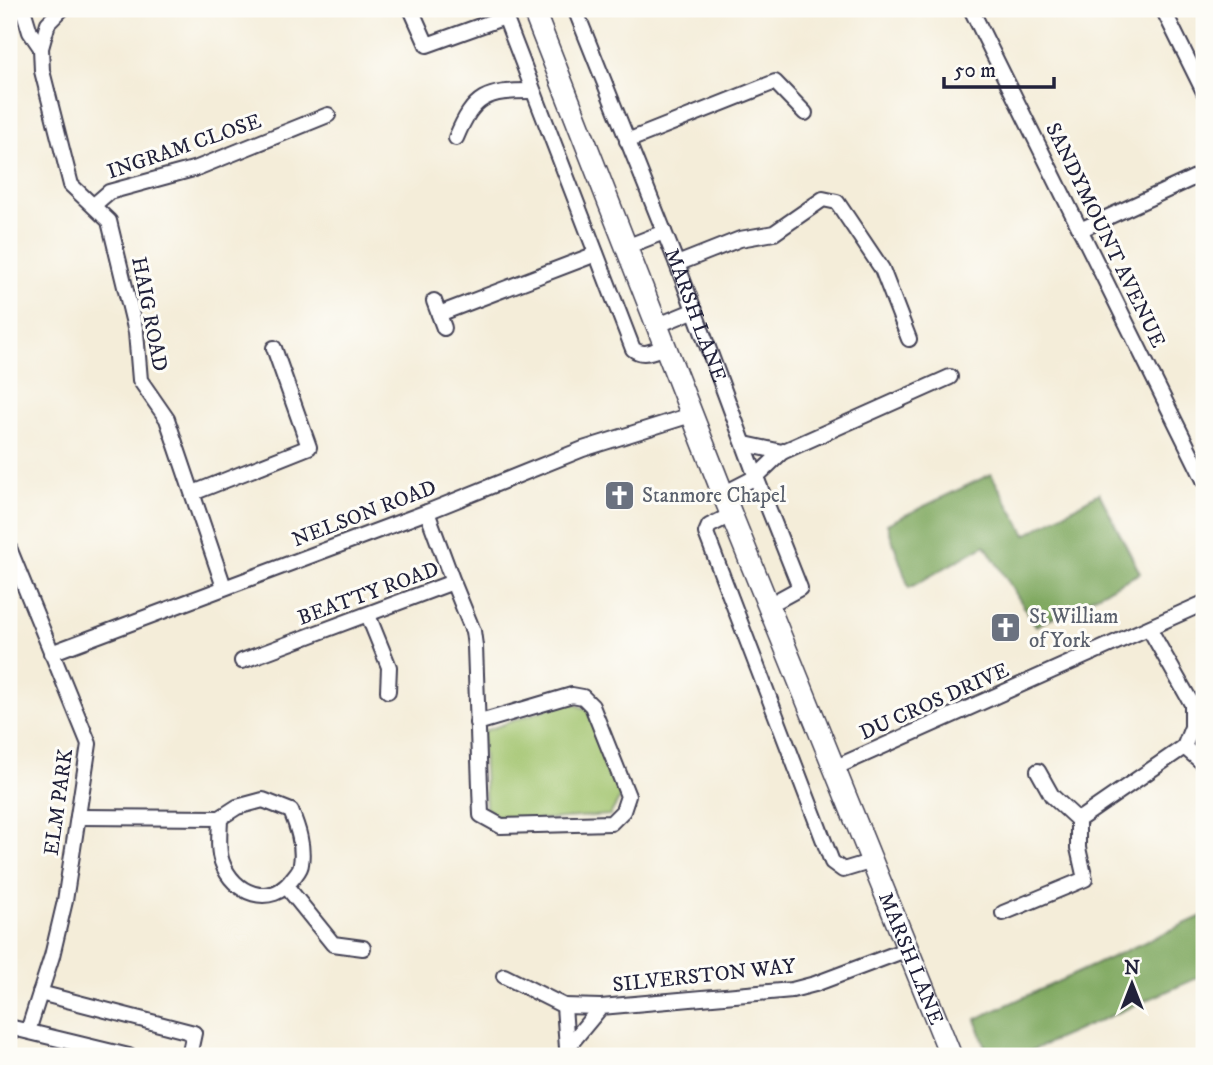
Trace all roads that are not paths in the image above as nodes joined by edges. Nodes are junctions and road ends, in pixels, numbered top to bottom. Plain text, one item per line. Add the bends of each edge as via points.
1 (23, 9) edge
2 (62, 9) edge
3 (411, 9) edge
4 (533, 9) edge
5 (575, 9) edge
6 (971, 9) edge
7 (1163, 9) edge
8 (503, 13) edge
9 (41, 48) junction
10 (532, 91) junction
11 (1204, 92) edge
12 (805, 113) dead end
13 (328, 115) dead end
14 (456, 138) dead end
15 (627, 141) junction
16 (1204, 173) edge
17 (94, 205) junction
18 (1080, 230) junction
19 (664, 232) junction
20 (626, 247) junction
21 (596, 254) junction
22 (677, 264) junction
23 (695, 310) junction
24 (656, 326) junction
25 (444, 328) dead end
26 (909, 340) dead end
27 (665, 347) junction
28 (274, 348) dead end
29 (950, 377) dead end
30 (691, 415) junction
31 (745, 444) junction
32 (782, 452) junction
33 (756, 478) junction
34 (1204, 481) edge
35 (193, 493) junction
36 (723, 494) junction
37 (427, 512) junction
38 (731, 515) junction
39 (9, 548) edge
40 (453, 582) junction
41 (224, 587) junction
42 (1204, 603) edge
43 (769, 606) junction
44 (368, 615) junction
45 (1149, 628) junction
46 (51, 653) junction
47 (242, 661) dead end
48 (388, 691) dead end
49 (477, 723) junction
50 (1184, 747) junction
51 (1204, 764) edge
52 (834, 768) junction
53 (1038, 771) dead end
54 (78, 817) junction
55 (220, 818) junction
56 (1079, 820) junction
57 (873, 862) junction
58 (286, 887) junction
59 (1003, 913) dead end
60 (363, 948) dead end
61 (908, 949) junction
62 (504, 976) dead end
63 (40, 993) junction
64 (564, 1006) junction
65 (601, 1007) junction
66 (9, 1027) edge
67 (28, 1031) junction
68 (567, 1052) edge
69 (129, 1056) edge
70 (189, 1056) edge
71 (951, 1056) edge

1 - 9 street
2 - 9 street via 48,23
3 - 8 street via 427,45
4 - 20 main road, MARSH LANE
5 - 15 street, MARSH LANE
6 - 18 street, SANDYMOUNT AVENUE
7 - 11 street
8 - 10 street
9 - 17 street, HAIG ROAD via 42,71 71,185
10 - 14 street via 489,96 474,104
10 - 21 street
12 - 15 street via 775,82
13 - 17 street, INGRAM CLOSE via 197,168 109,192
15 - 19 street, MARSH LANE
16 - 18 street
17 - 35 street, HAIG ROAD via 109,221 136,332 140,380 167,419
18 - 34 street, SANDYMOUNT AVENUE
19 - 20 street
19 - 22 street, MARSH LANE
20 - 24 main road, MARSH LANE
21 - 25 street via 436,307
21 - 27 street via 633,349 645,354
22 - 23 street, MARSH LANE
22 - 26 street via 740,239 774,233 823,199 837,202 882,269
23 - 24 street
23 - 31 street, MARSH LANE
24 - 27 main road, MARSH LANE
27 - 30 main road, MARSH LANE
28 - 35 street via 309,447
29 - 32 street
30 - 36 main road, MARSH LANE
30 - 37 street, NELSON ROAD via 583,449
31 - 32 street
31 - 33 street, MARSH LANE
32 - 33 street
33 - 36 street
33 - 43 street, MARSH LANE via 800,588
35 - 41 street, HAIG ROAD
36 - 38 main road, MARSH LANE
37 - 40 street
37 - 41 street, NELSON ROAD
38 - 43 main road, MARSH LANE
38 - 57 street via 709,526 706,533 832,862 843,870
39 - 46 street, ELM PARK
40 - 44 street, BEATTY ROAD
40 - 49 street, BEATTY ROAD via 475,646
41 - 46 street, NELSON ROAD
42 - 45 street, DU CROS DRIVE
43 - 52 main road, MARSH LANE
44 - 47 street, BEATTY ROAD
44 - 48 street via 389,667
45 - 50 street via 1192,704 1192,727
45 - 52 street, DU CROS DRIVE
46 - 54 street, ELM PARK via 89,744
49 - 49 street, BEATTY ROAD via 481,815 500,826 514,826 611,823 623,811 628,796 592,706 583,697 572,695
50 - 51 street
50 - 56 street
52 - 57 main road, MARSH LANE
53 - 56 street via 1052,796
54 - 55 street
54 - 63 street, ELM PARK via 65,901
55 - 58 street via 221,861 233,880 253,895 275,895
55 - 58 street via 237,807 263,800 290,811 300,833 302,867
56 - 59 street via 1077,848 1085,879
57 - 61 main road, MARSH LANE
58 - 60 street via 333,944
61 - 65 street, SILVERSTON WAY via 793,990
61 - 71 main road, MARSH LANE
62 - 64 street
63 - 67 street, ELM PARK
63 - 70 street via 194,1033
64 - 65 street
64 - 68 street
65 - 68 street, SILVERSTON WAY
66 - 67 street
67 - 69 street

